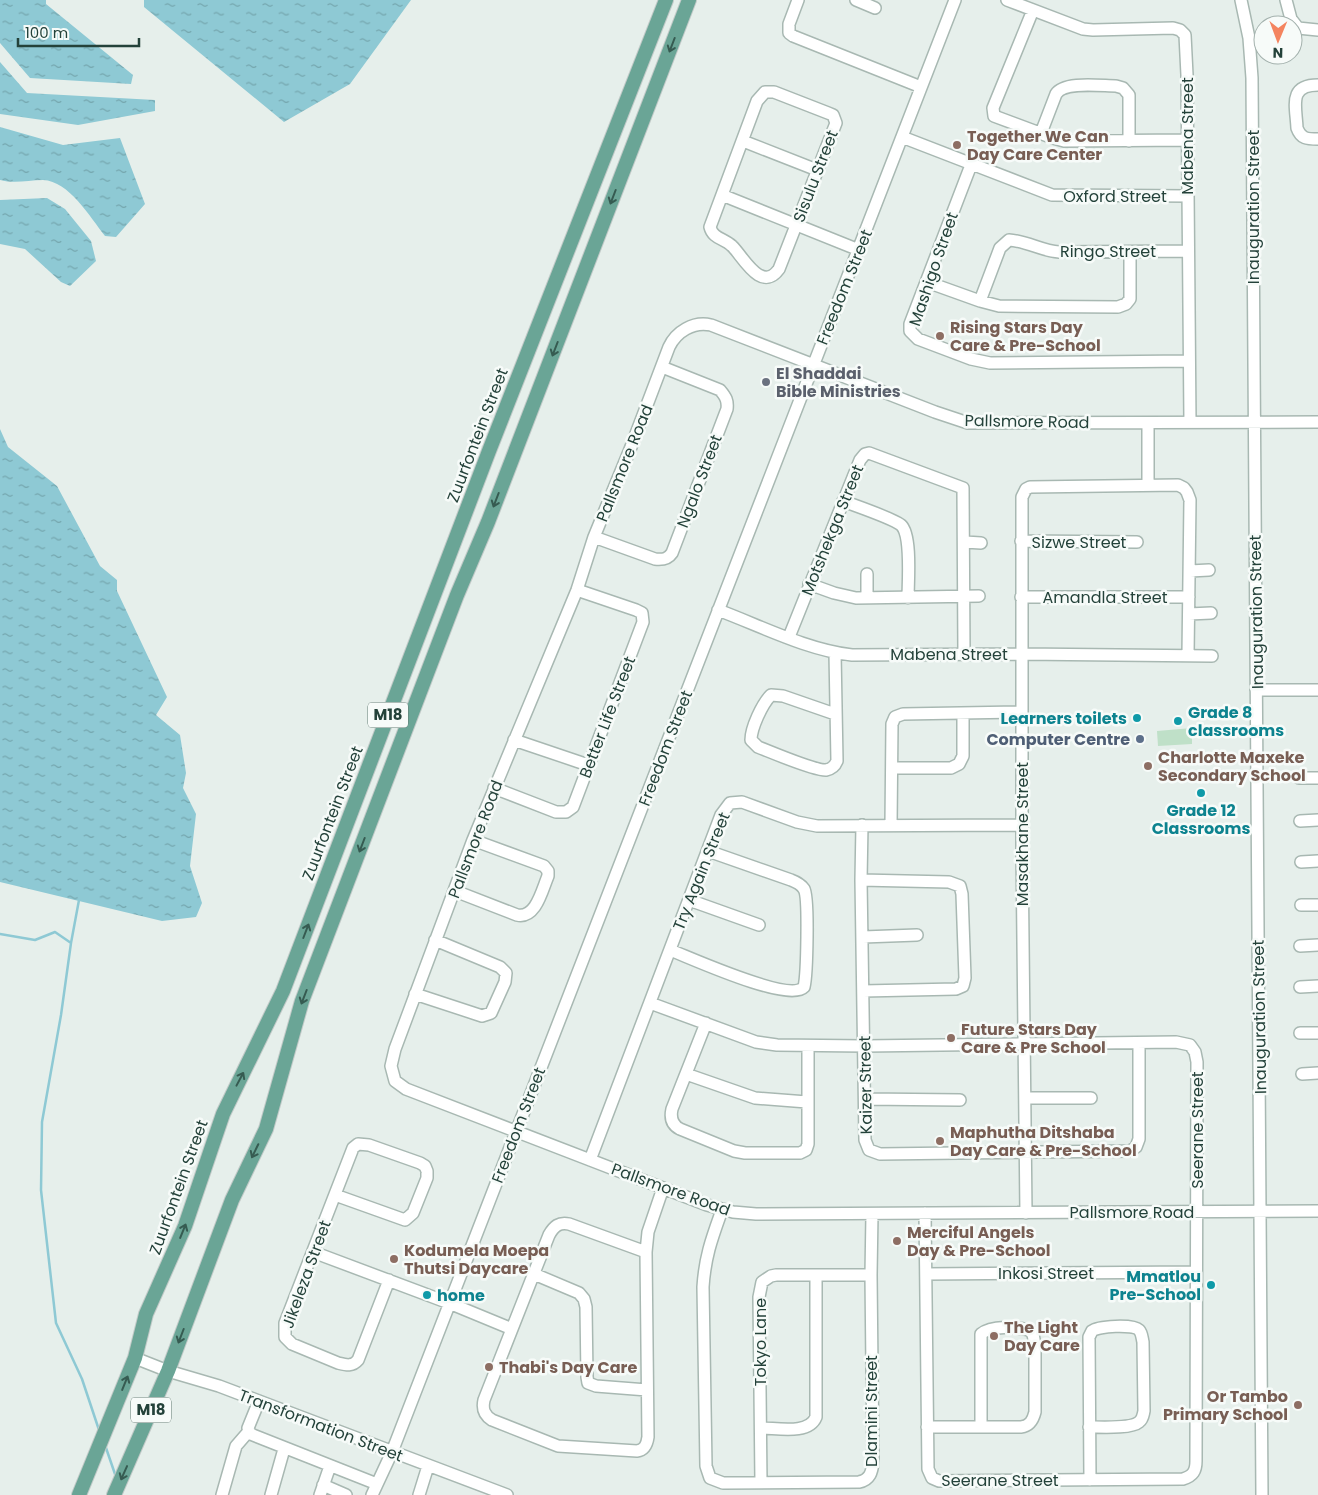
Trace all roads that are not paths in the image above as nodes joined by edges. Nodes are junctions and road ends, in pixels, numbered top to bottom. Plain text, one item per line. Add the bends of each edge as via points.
1 (666, 0) edge
2 (690, 0) edge
3 (798, 0) edge
4 (856, 0) edge
5 (955, 0) edge
6 (1007, 0) edge
7 (1240, 0) edge
8 (1286, 0) edge
9 (875, 8) dead end
10 (1033, 10) junction
11 (1318, 30) edge
12 (1318, 84) edge
13 (921, 87) junction
14 (1040, 133) junction
15 (902, 137) junction
16 (1318, 139) edge
17 (1187, 140) junction
18 (743, 141) junction
19 (1129, 141) junction
20 (971, 165) junction
21 (817, 170) junction
22 (722, 195) junction
23 (1188, 196) junction
24 (796, 225) junction
25 (859, 250) junction
26 (1188, 250) junction
27 (1130, 252) junction
28 (927, 282) junction
29 (980, 301) junction
30 (1188, 361) junction
31 (814, 364) junction
32 (662, 367) junction
33 (1190, 422) junction
34 (1318, 422) edge
35 (1148, 423) junction
36 (1254, 423) junction
37 (1148, 485) junction
38 (843, 502) junction
39 (594, 537) junction
40 (1021, 541) junction
41 (965, 542) junction
42 (981, 542) dead end
43 (1137, 542) dead end
44 (1209, 570) dead end
45 (1190, 571) junction
46 (867, 574) dead end
47 (809, 584) junction
48 (576, 590) junction
49 (979, 596) dead end
50 (964, 597) junction
51 (1189, 597) junction
52 (867, 598) junction
53 (908, 598) junction
54 (1021, 598) junction
55 (718, 610) junction
56 (1189, 614) junction
57 (1210, 614) dead end
58 (789, 637) junction
59 (835, 653) junction
60 (964, 654) junction
61 (1022, 654) junction
62 (1188, 655) junction
63 (1212, 656) dead end
64 (1256, 690) junction
65 (1318, 690) edge
66 (1021, 712) junction
67 (963, 713) junction
68 (835, 714) junction
69 (514, 740) junction
70 (588, 765) junction
71 (892, 768) junction
72 (1299, 778) dead end
73 (1318, 778) edge
74 (494, 788) junction
75 (1318, 820) edge
76 (1300, 821) dead end
77 (862, 825) junction
78 (892, 825) junction
79 (1022, 825) junction
80 (473, 840) junction
81 (708, 850) junction
82 (1318, 861) edge
83 (1301, 862) dead end
84 (860, 880) junction
85 (455, 890) junction
86 (689, 900) junction
87 (1301, 905) dead end
88 (1318, 905) edge
89 (759, 925) dead end
90 (917, 935) dead end
91 (862, 937) junction
92 (435, 940) junction
93 (1300, 946) dead end
94 (1318, 946) edge
95 (670, 950) junction
96 (1318, 986) edge
97 (1300, 987) dead end
98 (863, 992) junction
99 (415, 994) junction
100 (650, 1003) junction
101 (706, 1023) junction
102 (1300, 1033) dead end
103 (1318, 1033) edge
104 (1023, 1043) junction
105 (1140, 1043) junction
106 (808, 1046) junction
107 (865, 1046) junction
108 (1318, 1073) edge
109 (686, 1074) junction
110 (1302, 1074) dead end
111 (1024, 1098) junction
112 (1091, 1098) dead end
113 (865, 1099) junction
114 (960, 1100) dead end
115 (807, 1102) junction
116 (516, 1132) junction
117 (1026, 1153) junction
118 (590, 1160) junction
119 (663, 1188) junction
120 (335, 1195) junction
121 (722, 1210) junction
122 (1318, 1211) edge
123 (1196, 1212) junction
124 (1261, 1212) junction
125 (925, 1213) junction
126 (1026, 1213) junction
127 (872, 1214) junction
128 (313, 1252) junction
129 (646, 1252) junction
130 (1196, 1272) junction
131 (534, 1274) junction
132 (926, 1274) junction
133 (816, 1275) junction
134 (871, 1275) junction
135 (389, 1280) junction
136 (448, 1303) junction
137 (512, 1329) junction
138 (135, 1358) junction
139 (168, 1370) junction
140 (647, 1390) junction
141 (259, 1401) junction
142 (981, 1426) junction
143 (927, 1427) junction
144 (1089, 1427) junction
145 (761, 1428) junction
146 (249, 1431) junction
147 (284, 1449) junction
148 (392, 1452) junction
149 (330, 1466) junction
150 (428, 1466) junction
151 (1090, 1480) junction
152 (761, 1482) junction
153 (322, 1490) edge
154 (375, 1490) edge
155 (79, 1495) edge
156 (114, 1495) edge
157 (222, 1495) edge
158 (271, 1495) edge
159 (346, 1495) edge
160 (419, 1495) edge
161 (507, 1495) edge
162 (1262, 1495) edge

138 -> 1 main road, Zuurfontein Street / M18 via 146,1314 191,1211 220,1123 283,991 489,451
2 -> 139 main road, M18 via 457,595 292,1031 269,1119 232,1200
3 - 13 street via 789,24 789,33 793,36
4 - 9 street
5 - 13 street, Freedom Street
6 - 10 street, Mabena Street
7 - 36 street, Inauguration Street via 1249,38 1252,78
8 - 11 street via 1291,19 1298,28
10 - 14 street via 993,112 997,117
10 - 17 street, Mabena Street via 1087,30 1173,28 1182,31 1186,42
12 - 16 street via 1301,87 1296,98 1299,133 1304,138
13 - 15 street, Freedom Street
14 - 19 street via 1069,141
14 - 19 street via 1060,88 1116,86 1129,95
15 - 20 street, Oxford Street
15 - 25 street, Freedom Street
17 - 19 street
17 - 23 street, Mabena Street
18 - 21 street
18 - 21 street, Sisulu Street via 757,102 765,92 774,92 828,113 835,119 835,128
18 - 22 street, Sisulu Street
20 - 23 street, Oxford Street via 1057,196
20 - 28 street, Mashigo Street
21 - 24 street, Sisulu Street
22 - 24 street
22 - 24 street, Sisulu Street via 710,226 712,233 730,244 748,268 757,274 769,276 777,272
23 - 26 street, Mabena Street
24 - 25 street
25 - 31 street, Freedom Street
26 - 27 street, Ringo Street
26 - 30 street, Mabena Street
27 - 29 street, Ringo Street via 1050,252 1009,240 1000,248
27 - 29 street via 1130,299 1118,307 1004,306
28 - 29 street
28 - 30 street, Mashigo Street via 910,331 918,339 971,359 990,363
30 - 33 street, Mabena Street
31 - 32 street, Pallsmore Road via 711,324 700,323 672,339
31 - 35 street, Pallsmore Road via 960,421
31 - 55 street, Freedom Street
32 - 39 street, Pallsmore Road
32 - 39 street, Ngalo Street via 720,390 727,402 672,553 664,559 655,559
33 - 35 street, Pallsmore Road
33 - 36 street, Pallsmore Road
34 - 36 street, Pallsmore Road
35 - 37 street
36 - 64 street, Inauguration Street
37 - 40 street, Masakhane Street via 1030,487 1022,497
37 - 45 street, Masakhane Street via 1178,485 1187,492 1190,500
38 - 41 street, Motshekga Street via 862,457 873,453 963,488
38 - 47 street, Motshekga Street
38 - 53 street via 896,522 905,530
39 - 48 street, Pallsmore Road
40 - 43 street, Sizwe Street
40 - 54 street, Masakhane Street
41 - 42 street
41 - 50 street, Motshekga Street
44 - 45 street
45 - 51 street
46 - 52 street
47 - 52 street via 846,596
47 - 58 street, Motshekga Street
48 - 69 street, Pallsmore Road
48 - 70 street, Better Life Street via 636,610 642,613 643,619
49 - 50 street
50 - 53 street
50 - 60 street, Motshekga Street
51 - 54 street, Amandla Street
51 - 56 street
52 - 53 street
54 - 61 street, Masakhane Street
55 - 58 street, Mabena Street
55 - 116 street, Freedom Street
56 - 57 street
56 - 62 street
58 - 59 street, Mabena Street
59 - 60 street, Mabena Street
59 - 68 street
60 - 61 street, Mabena Street
61 - 62 street, Mabena Street
61 - 66 street, Masakhane Street
62 - 63 street, Mabena Street
64 - 65 street
64 - 124 street, Inauguration Street
66 - 67 street
66 - 79 street, Masakhane Street
67 - 71 street via 963,756 959,764 951,768
67 - 71 street via 903,714 895,717 892,724
68 - 68 street via 837,761 830,769 818,770 758,747 751,740 764,704 771,696 784,696
69 - 70 street
69 - 74 street, Pallsmore Road
70 - 74 street, Better Life Street via 572,806 566,812 556,812
71 - 78 street
72 - 73 street
74 - 80 street, Pallsmore Road
75 - 76 street
77 - 78 street, Try Again Street
77 - 81 street, Try Again Street via 806,825 735,802 724,811
77 - 84 street, Kaizer Street
78 - 79 street, Try Again Street
79 - 104 street, Masakhane Street
80 - 85 street, Pallsmore Road
80 - 85 street via 544,866 548,876 534,908 526,915 517,915
81 - 86 street, Try Again Street
81 - 95 street via 791,880 804,888 807,904 804,987 795,991 764,986
82 - 83 street
84 - 91 street, Kaizer Street
84 - 98 street via 949,882 960,886 965,978 962,986 956,988
85 - 92 street, Pallsmore Road
86 - 89 street
86 - 95 street, Try Again Street
87 - 88 street
90 - 91 street
91 - 98 street, Kaizer Street
92 - 99 street, Pallsmore Road
92 - 99 street via 500,966 506,973 505,982 494,1009 487,1016 477,1016
93 - 94 street
95 - 100 street, Try Again Street
96 - 97 street
98 - 107 street, Kaizer Street
99 - 116 street, Pallsmore Road via 392,1058 391,1072 395,1081 406,1089
100 - 101 street, Seerane Street
100 - 118 street, Try Again Street
101 - 106 street, Seerane Street via 766,1044
101 - 109 street
102 - 103 street
104 - 105 street, Seerane Street
104 - 107 street, Seerane Street
104 - 111 street, Masakhane Street
105 - 117 street, Kaizer Street via 1139,1138 1136,1147 1121,1152
105 - 123 street, Seerane Street via 1181,1042 1190,1045 1195,1052
106 - 107 street, Seerane Street
106 - 115 street
107 - 113 street, Kaizer Street
108 - 110 street
109 - 115 street via 755,1098
109 - 115 street via 672,1109 673,1124 680,1130 734,1151 804,1152 808,1148
111 - 112 street
111 - 117 street, Masakhane Street
113 - 114 street
113 - 117 street, Kaizer Street via 866,1144 875,1153
116 - 118 street, Pallsmore Road
116 - 136 street, Freedom Street
117 - 126 street, Masakhane Street
118 - 119 street, Pallsmore Road
119 - 121 street, Pallsmore Road
119 - 129 street via 648,1232
120 - 120 street, Jikeleza Street via 351,1151 358,1144 369,1144 420,1163 427,1172 413,1213 404,1220
120 - 128 street, Jikeleza Street
121 - 127 street, Pallsmore Road via 756,1214
121 - 152 street, Dlamini Street via 707,1252 704,1281 706,1466 710,1478 723,1483
122 - 124 street, Pallsmore Road
123 - 124 street, Pallsmore Road
123 - 126 street, Pallsmore Road
123 - 130 street, Seerane Street
124 - 162 street, Inauguration Street
125 - 126 street, Pallsmore Road
125 - 127 street, Pallsmore Road
125 - 132 street, Seerane Street
127 - 134 street, Dlamini Street
128 - 135 street
128 - 135 street, Jikeleza Street via 285,1323 285,1336 292,1344 338,1363 349,1365 358,1360
129 - 131 street via 569,1224 556,1225
129 - 140 street
130 - 132 street, Inkosi Street
130 - 151 street, Seerane Street via 1195,1472 1182,1479
131 - 137 street
131 - 140 street via 574,1291 584,1299 588,1383
132 - 143 street, Seerane Street
133 - 134 street, Tokyo Lane
133 - 145 street via 816,1417 811,1425 804,1428
133 - 145 street, Tokyo Lane via 776,1275 760,1286
134 - 152 street, Dlamini Street via 871,1475 859,1482
135 - 136 street
136 - 137 street
136 - 148 street, Freedom Street
137 - 140 street via 484,1400 483,1409 492,1420 558,1446 640,1450 646,1446 648,1438
138 - 139 street, Transformation Street
155 -> 138 main road, Zuurfontein Street / M18
139 - 141 street, Transformation Street
139 -> 156 main road, M18
141 - 146 street
141 - 148 street, Transformation Street
142 - 142 street via 1021,1427 1033,1420 1035,1345 1029,1330 993,1329 982,1334
142 - 143 street
143 - 151 street, Seerane Street via 928,1472 934,1480
144 - 144 street via 1090,1334 1100,1327 1137,1329 1143,1342 1144,1411 1140,1421 1133,1425
144 - 151 street
145 - 152 street, Tokyo Lane
146 - 147 street
146 - 157 street via 236,1446
147 - 149 street
147 - 158 street
148 - 150 street, Transformation Street
148 - 154 street, Freedom Street
149 - 153 street
149 - 154 street
150 - 160 street
150 - 161 street, Transformation Street
153 - 159 street

